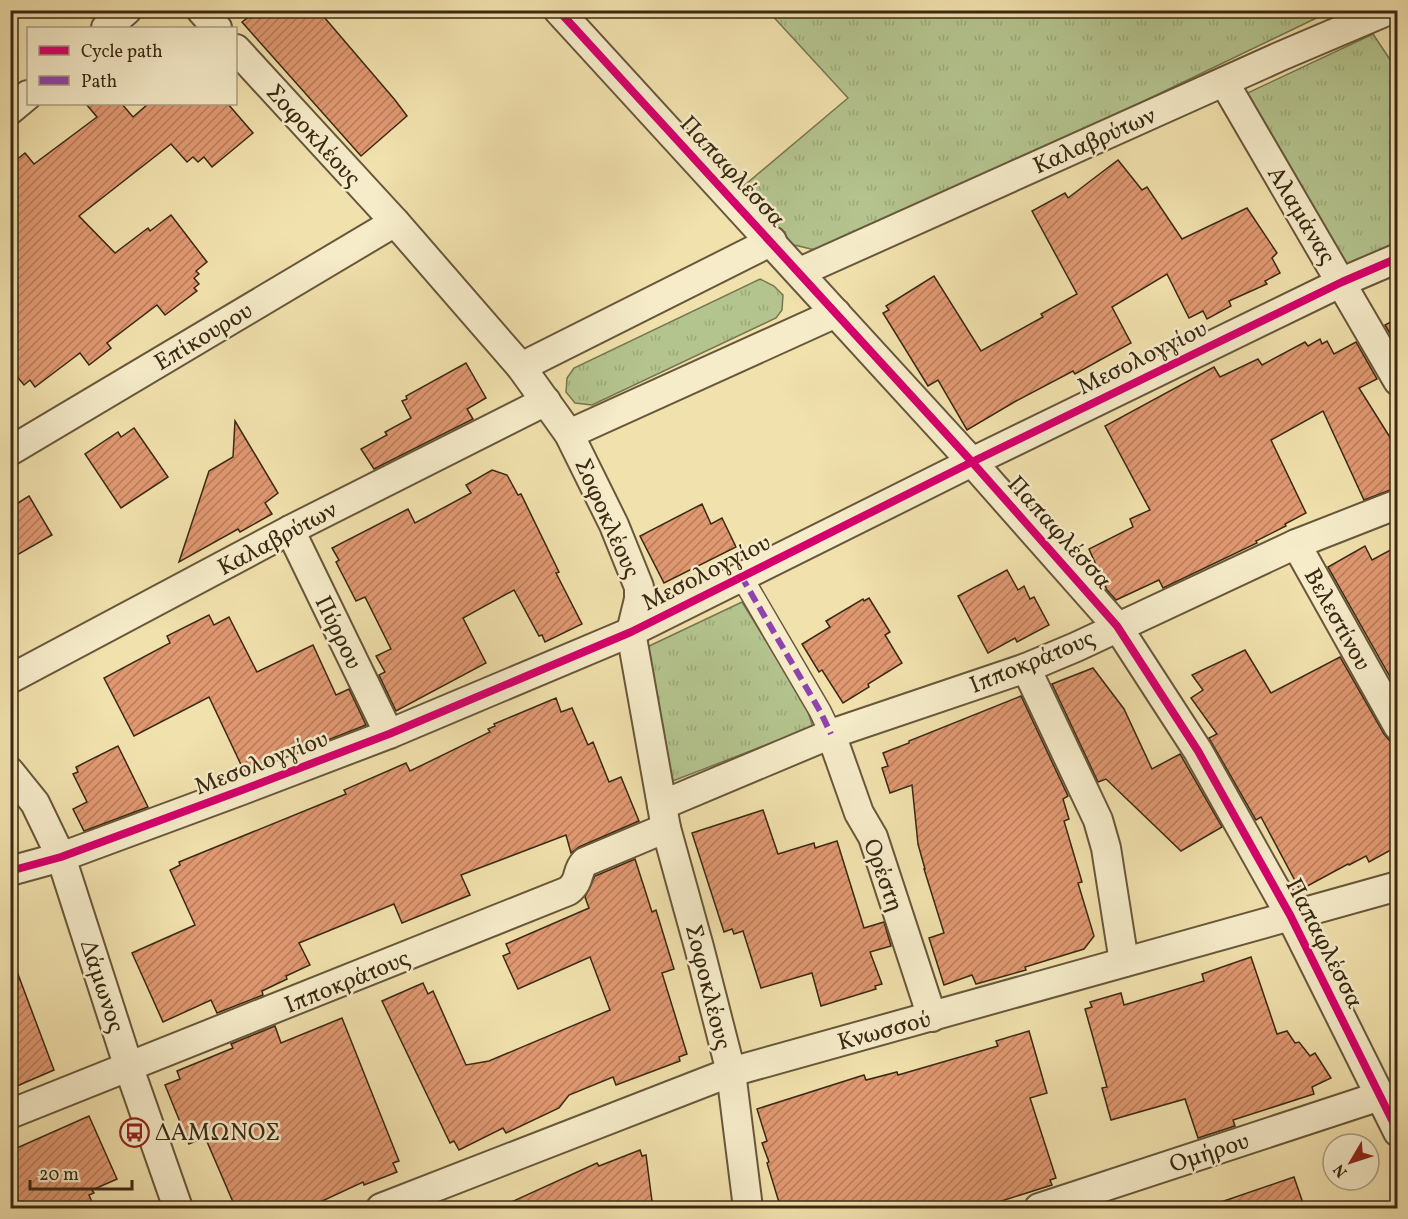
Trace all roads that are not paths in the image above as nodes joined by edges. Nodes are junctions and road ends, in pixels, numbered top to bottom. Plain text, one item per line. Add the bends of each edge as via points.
1 (127, 10) edge
2 (201, 10) edge
3 (558, 10) edge
4 (1389, 10) edge
5 (107, 27) edge
6 (216, 27) edge
7 (237, 50) edge
8 (1224, 82) junction
9 (27, 96) edge
10 (10, 110) edge
11 (395, 222) junction
12 (772, 241) junction
13 (1398, 258) edge
14 (800, 272) junction
15 (1342, 282) junction
16 (836, 313) junction
17 (521, 367) junction
18 (1398, 381) edge
19 (546, 401) junction
20 (569, 434) junction
21 (10, 451) edge
22 (972, 462) junction
23 (1398, 504) edge
24 (290, 530) junction
25 (1296, 544) junction
26 (741, 576) junction
27 (1118, 626) junction
28 (631, 632) junction
29 (1026, 668) junction
30 (10, 679) edge
31 (1398, 726) edge
32 (389, 734) junction
33 (831, 734) junction
34 (10, 772) edge
35 (664, 817) junction
36 (61, 857) junction
37 (10, 871) edge
38 (1398, 886) edge
39 (1290, 915) junction
40 (1124, 962) junction
41 (932, 1017) junction
42 (129, 1068) junction
43 (731, 1072) junction
44 (1380, 1096) junction
45 (10, 1114) edge
46 (1398, 1132) edge
47 (177, 1209) edge
48 (381, 1209) edge
49 (748, 1209) edge
50 (1038, 1209) edge

1 - 5 street
2 - 6 street
3 - 12 street, Παπαφλέσσα
4 - 8 street, Καλαβρύτων
7 - 11 street, Σοφοκλέους
8 - 14 street, Καλαβρύτων
8 - 15 street, Αλαμάνας
9 - 10 street
11 - 17 street, Σοφοκλέους
11 - 21 street, Επίκουρου
12 - 14 street, Παπαφλέσσα
12 - 17 street
13 - 15 street, Μεσολογγίου
14 - 16 street, Παπαφλέσσα
15 - 18 street, Αλαμάνας
15 - 22 street, Μεσολογγίου
16 - 20 street
16 - 22 street, Παπαφλέσσα
17 - 19 street, Σοφοκλέους
19 - 20 street, Σοφοκλέους
19 - 24 street, Καλαβρύτων
20 - 28 street, Σοφοκλέους via 614,525 639,587
22 - 26 street, Μεσολογγίου
22 - 27 street, Παπαφλέσσα
23 - 25 street, Ιπποκράτους
24 - 30 street, Καλαβρύτων
24 - 32 street, Πύρρου
25 - 27 street, Ιπποκράτους
25 - 31 street, Βελεστίνου
26 - 28 street, Μεσολογγίου
26 - 33 street
27 - 29 street, Ιπποκράτους
27 - 39 street, Παπαφλέσσα via 1198,751
28 - 32 street, Μεσολογγίου
28 - 35 street, Σοφοκλέους
29 - 33 street, Ιπποκράτους
29 - 40 street via 1098,820
32 - 36 street, Μεσολογγίου
33 - 35 street, Ιπποκράτους
33 - 41 street, Ορέστη via 859,813 873,837
34 - 36 street, Δάμωνος via 35,803
35 - 42 street, Ιπποκράτους via 585,862 578,881 568,891
35 - 43 street, Σοφοκλέους
36 - 37 street, Μεσολογγίου
36 - 42 street, Δάμωνος
38 - 39 street, Κνωσσού
39 - 40 street, Κνωσσού
39 - 44 street, Παπαφλέσσα
40 - 41 street, Κνωσσού
41 - 43 street, Κνωσσού
42 - 45 street, Ιπποκράτους
42 - 47 street, Δάμωνος
43 - 48 street, Κνωσσού
43 - 49 street, Σοφοκλέους
44 - 46 street, Παπαφλέσσα
44 - 50 street, Ομήρου

